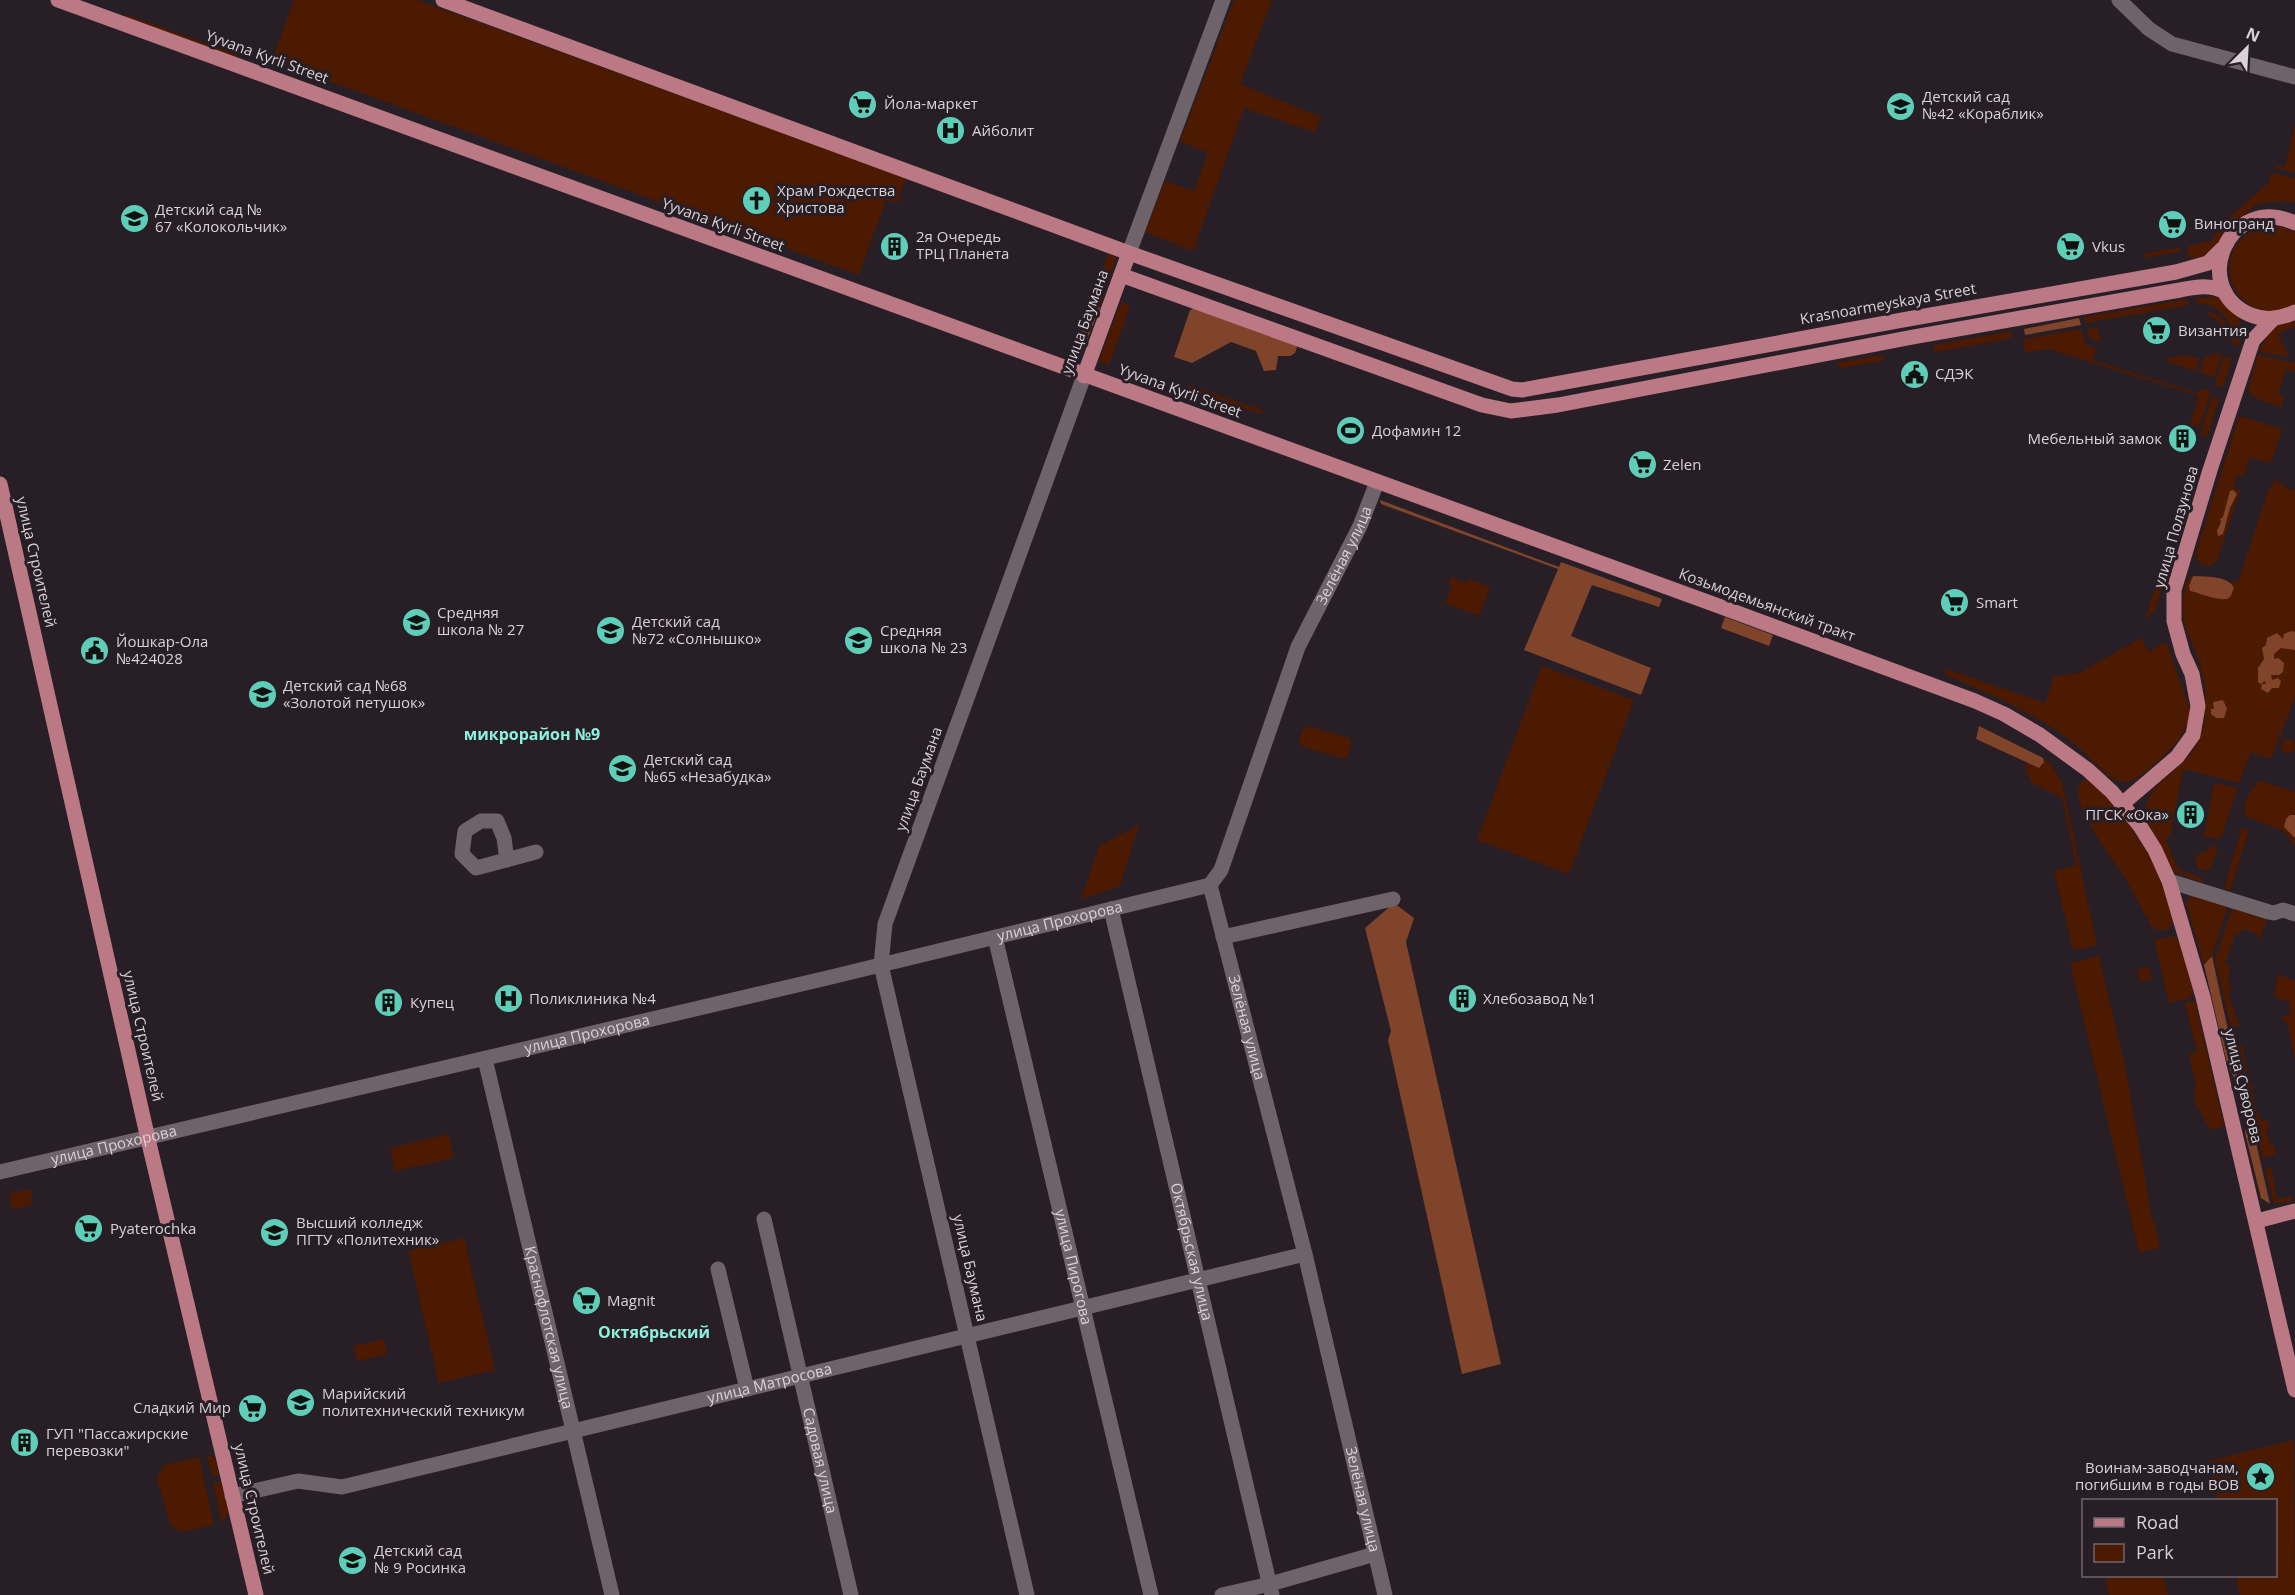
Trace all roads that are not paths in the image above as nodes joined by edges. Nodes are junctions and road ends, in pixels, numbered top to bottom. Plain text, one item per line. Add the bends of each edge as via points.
1 (58, 0) edge
2 (443, 0) edge
3 (1223, 0) edge
4 (2119, 0) edge
5 (2295, 77) edge
6 (2295, 223) edge
7 (2222, 249) junction
8 (1129, 253) junction
9 (1121, 275) junction
10 (2225, 292) junction
11 (2239, 308) junction
12 (2295, 312) edge
13 (1304, 315) junction
14 (2273, 319) junction
15 (1816, 336) junction
16 (1296, 337) junction
17 (2253, 340) junction
18 (1760, 346) junction
19 (1820, 356) junction
20 (1764, 367) junction
21 (1084, 376) junction
22 (1554, 384) junction
23 (1558, 405) junction
24 (1377, 482) junction
25 (0, 484) edge
26 (2122, 804) junction
27 (536, 852) dead end
28 (507, 860) dead end
29 (2169, 881) junction
30 (1210, 885) junction
31 (1393, 899) dead end
32 (1111, 909) junction
33 (2295, 914) edge
34 (994, 937) junction
35 (1223, 938) junction
36 (881, 965) junction
37 (485, 1059) junction
38 (148, 1139) junction
39 (0, 1173) edge
40 (2295, 1212) edge
41 (764, 1219) dead end
42 (2257, 1221) junction
43 (1305, 1254) junction
44 (718, 1269) dead end
45 (1198, 1280) junction
46 (1083, 1308) junction
47 (967, 1336) junction
48 (799, 1376) junction
49 (747, 1389) junction
50 (2295, 1390) edge
51 (573, 1431) junction
52 (232, 1496) junction
53 (1375, 1554) junction
54 (1271, 1590) edge
55 (256, 1595) edge
56 (612, 1595) edge
57 (851, 1595) edge
58 (1028, 1595) edge
59 (1151, 1595) edge
60 (1222, 1595) edge
61 (1385, 1595) edge

1 - 21 main road, Yyvana Kyrli Street
2 - 8 main road
3 - 8 street, улица Баумана
4 - 5 street via 2149,30 2172,44
6 - 7 main road, Krasnoarmeyskaya Street via 2276,217 2257,218 2232,233
7 - 10 main road via 2219,271
7 - 15 main road, Krasnoarmeyskaya Street via 2208,263 2176,272
8 - 9 main road, улица Баумана
8 - 13 main road
9 - 16 main road
9 - 21 main road, улица Баумана
10 - 11 main road
10 - 19 main road via 2201,286
11 - 14 main road
11 - 17 main road
12 - 14 main road
13 - 16 main road
13 - 22 main road via 1503,387 1522,390
14 - 17 main road, улица Ползунова
15 - 18 main road, Krasnoarmeyskaya Street
15 - 19 main road
16 - 23 main road via 1496,409 1526,411
17 - 26 main road, улица Ползунова via 2174,590 2174,621 2198,706 2193,735 2177,757
18 - 20 main road
18 - 22 main road, Krasnoarmeyskaya Street
19 - 20 main road
20 - 23 main road
21 - 24 main road, Yyvana Kyrli Street
21 - 36 street, улица Баумана via 885,924
22 - 23 main road
24 - 26 main road, Козьмодемьянский тракт via 1990,707 2059,748
24 - 30 street, Зелёная улица via 1298,648 1221,870
25 - 38 main road, улица Строителей
26 - 29 main road, улица Суворова via 2155,850
27 - 28 street
29 - 33 street via 2269,912 2283,910
29 - 42 main road, улица Суворова via 2203,997
30 - 32 street, улица Прохорова
30 - 35 street, Зелёная улица
31 - 35 street
32 - 34 street, улица Прохорова
32 - 45 street, Октябрьская улица
34 - 36 street, улица Прохорова
34 - 46 street, улица Пирогова
35 - 43 street, Зелёная улица
36 - 37 street, улица Прохорова
36 - 47 street, улица Баумана
37 - 38 street, улица Прохорова
37 - 51 street, Краснофлотская улица
38 - 39 street, улица Прохорова
38 - 52 main road, улица Строителей
40 - 42 main road
41 - 48 street, Садовая улица
42 - 50 main road, улица Суворова
43 - 45 street, улица Матросова
43 - 53 street, Зелёная улица
44 - 49 street
45 - 46 street, улица Матросова
45 - 54 street, Октябрьская улица
46 - 47 street, улица Матросова
46 - 59 street, улица Пирогова
47 - 48 street, улица Матросова
47 - 58 street, улица Баумана
48 - 49 street, улица Матросова
48 - 57 street, Садовая улица
49 - 51 street, улица Матросова
51 - 52 street, улица Матросова via 342,1486 298,1481
51 - 56 street, Краснофлотская улица
52 - 55 main road, улица Строителей
53 - 54 street
53 - 61 street, Зелёная улица
54 - 60 street

